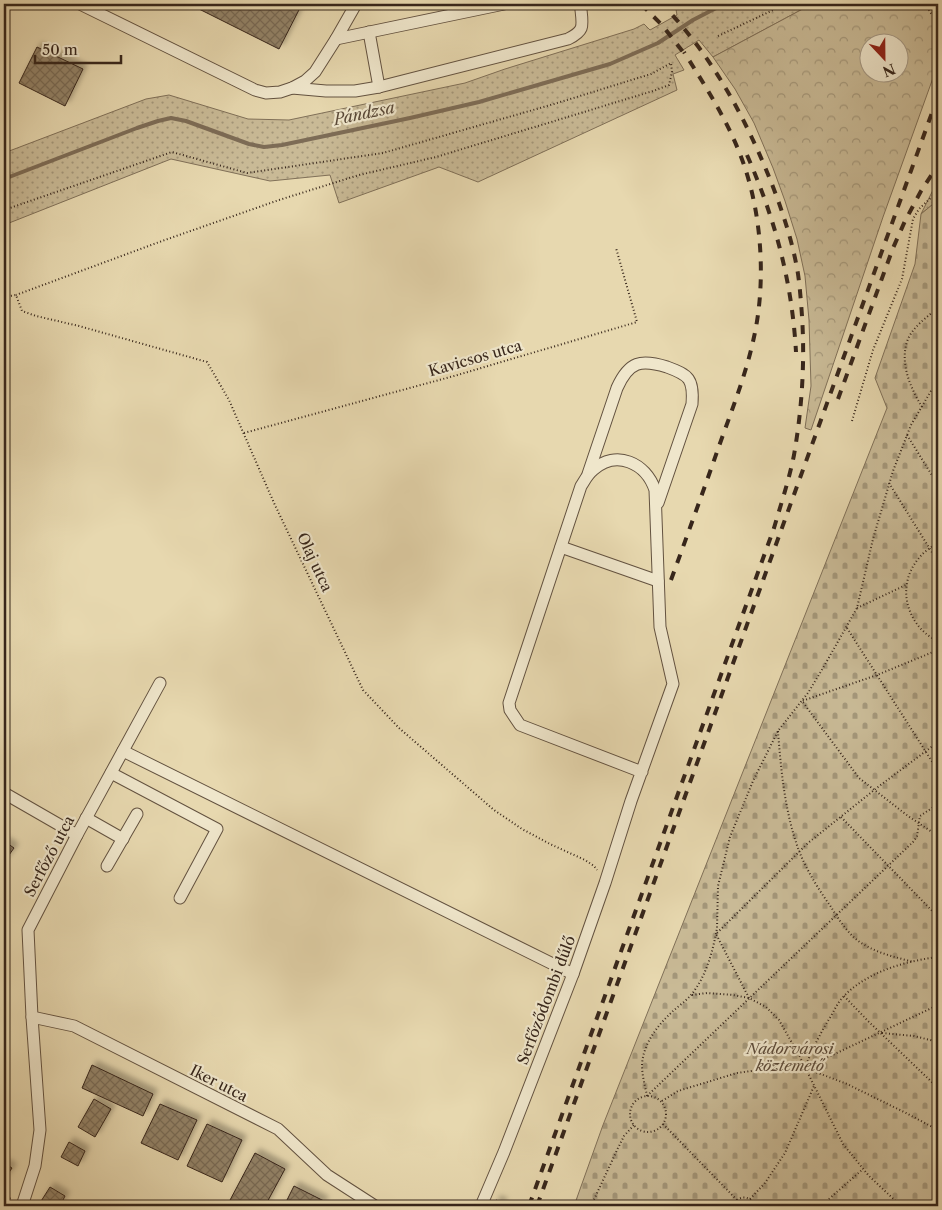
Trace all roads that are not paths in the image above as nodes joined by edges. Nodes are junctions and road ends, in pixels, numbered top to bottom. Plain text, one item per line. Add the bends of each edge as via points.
1 (80, 4) edge
2 (356, 4) edge
3 (504, 4) edge
4 (581, 10) dead end
5 (369, 32) junction
6 (336, 39) junction
7 (379, 87) junction
8 (292, 88) junction
9 (587, 475) junction
10 (656, 512) junction
11 (561, 547) junction
12 (658, 581) junction
13 (160, 683) dead end
14 (123, 751) junction
15 (642, 772) junction
16 (111, 773) junction
17 (4, 793) edge
18 (136, 814) dead end
19 (86, 818) junction
20 (77, 835) junction
21 (123, 838) junction
22 (107, 866) dead end
23 (180, 898) dead end
24 (573, 974) junction
25 (32, 1018) junction
26 (22, 1206) edge
27 (374, 1206) edge
28 (481, 1206) edge

1 - 8 street via 255,90 266,93
2 - 6 street
3 - 5 street
4 - 7 street via 582,29 568,39
5 - 6 street
5 - 7 street
6 - 8 street via 315,72
7 - 8 street via 355,91
9 - 10 street, Serfőződombi dűlő via 601,464 630,461 652,481
9 - 10 street via 617,388 627,371 647,362 681,372 691,383 692,404
9 - 11 street
10 - 12 street, Serfőződombi dűlő
11 - 12 street
11 - 15 street via 509,703 510,710 520,725
12 - 15 street, Serfőződombi dűlő via 660,627 672,684
13 - 14 street, Serfőző utca
14 - 16 street, Serfőző utca
14 - 24 street
15 - 24 street, Serfőződombi dűlő
16 - 19 street, Serfőző utca
16 - 23 street via 217,829
17 - 20 street
18 - 21 street
19 - 20 street, Serfőző utca
19 - 21 street
20 - 25 street, Serfőző utca via 28,930
21 - 22 street
24 - 28 street, Serfőződombi dűlő
25 - 26 street, Serfőző utca via 40,1130 35,1166
25 - 27 street, Iker utca via 74,1026 278,1129 327,1175

